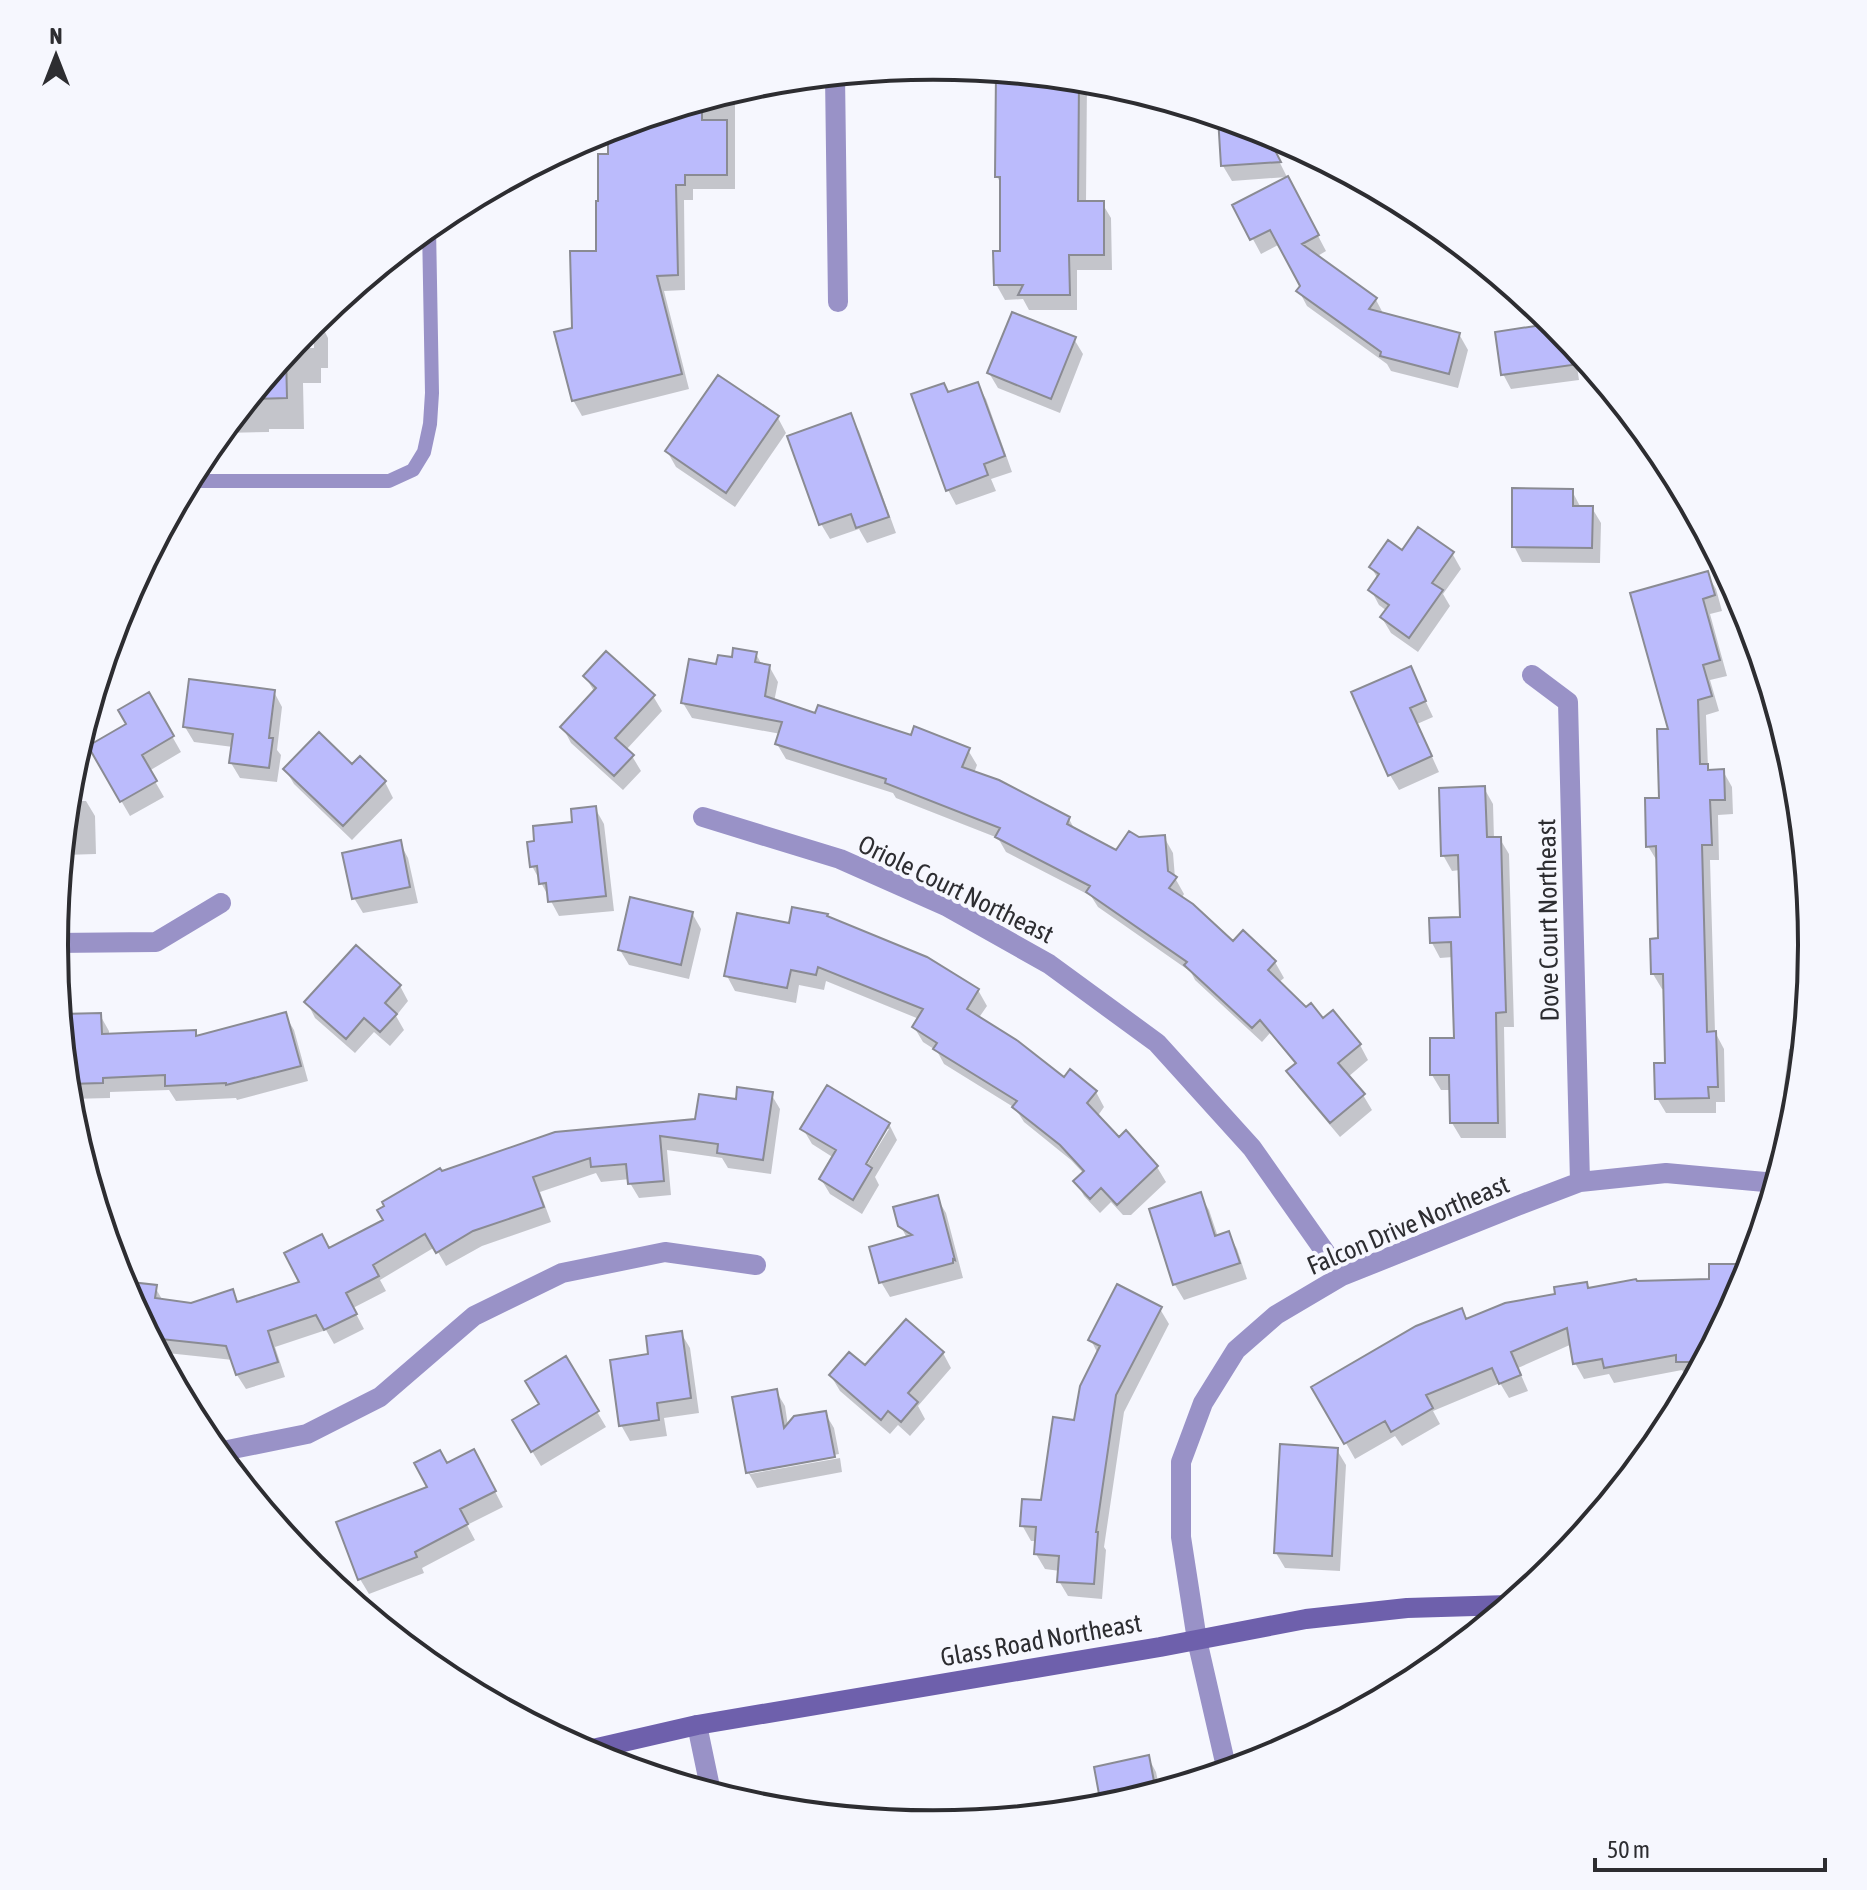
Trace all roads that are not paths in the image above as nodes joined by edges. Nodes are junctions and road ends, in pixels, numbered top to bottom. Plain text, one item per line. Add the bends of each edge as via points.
1 (835, 85) edge
2 (429, 242) edge
3 (838, 302) dead end
4 (203, 481) edge
5 (1532, 675) dead end
6 (703, 817) dead end
7 (221, 903) dead end
8 (68, 943) edge
9 (1580, 1182) junction
10 (1766, 1182) edge
11 (756, 1265) dead end
12 (1342, 1276) junction
13 (231, 1449) edge
14 (1492, 1605) edge
15 (1197, 1640) junction
16 (697, 1725) junction
17 (605, 1746) edge
18 (1225, 1760) edge
19 (709, 1781) edge

1 - 3 street
2 - 4 lane via 430,424 424,452 413,470 389,481
5 - 9 street, Dove Court Northeast via 1568,702
6 - 12 street, Oriole Court Northeast via 840,859 946,906 1049,964 1157,1043 1252,1148
7 - 8 street via 156,942
9 - 10 street, Falcon Drive Northeast via 1666,1173
9 - 12 street, Falcon Drive Northeast
11 - 13 street via 665,1252 562,1273 474,1316 380,1397 307,1434
12 - 15 street, Falcon Drive Northeast via 1276,1315 1236,1350 1203,1403 1181,1462 1181,1537
14 - 15 street, Glass Road Northeast via 1306,1619
15 - 16 street, Glass Road Northeast
15 - 18 street, Falcon Drive Northeast
16 - 17 street, Glass Road Northeast
16 - 19 street

